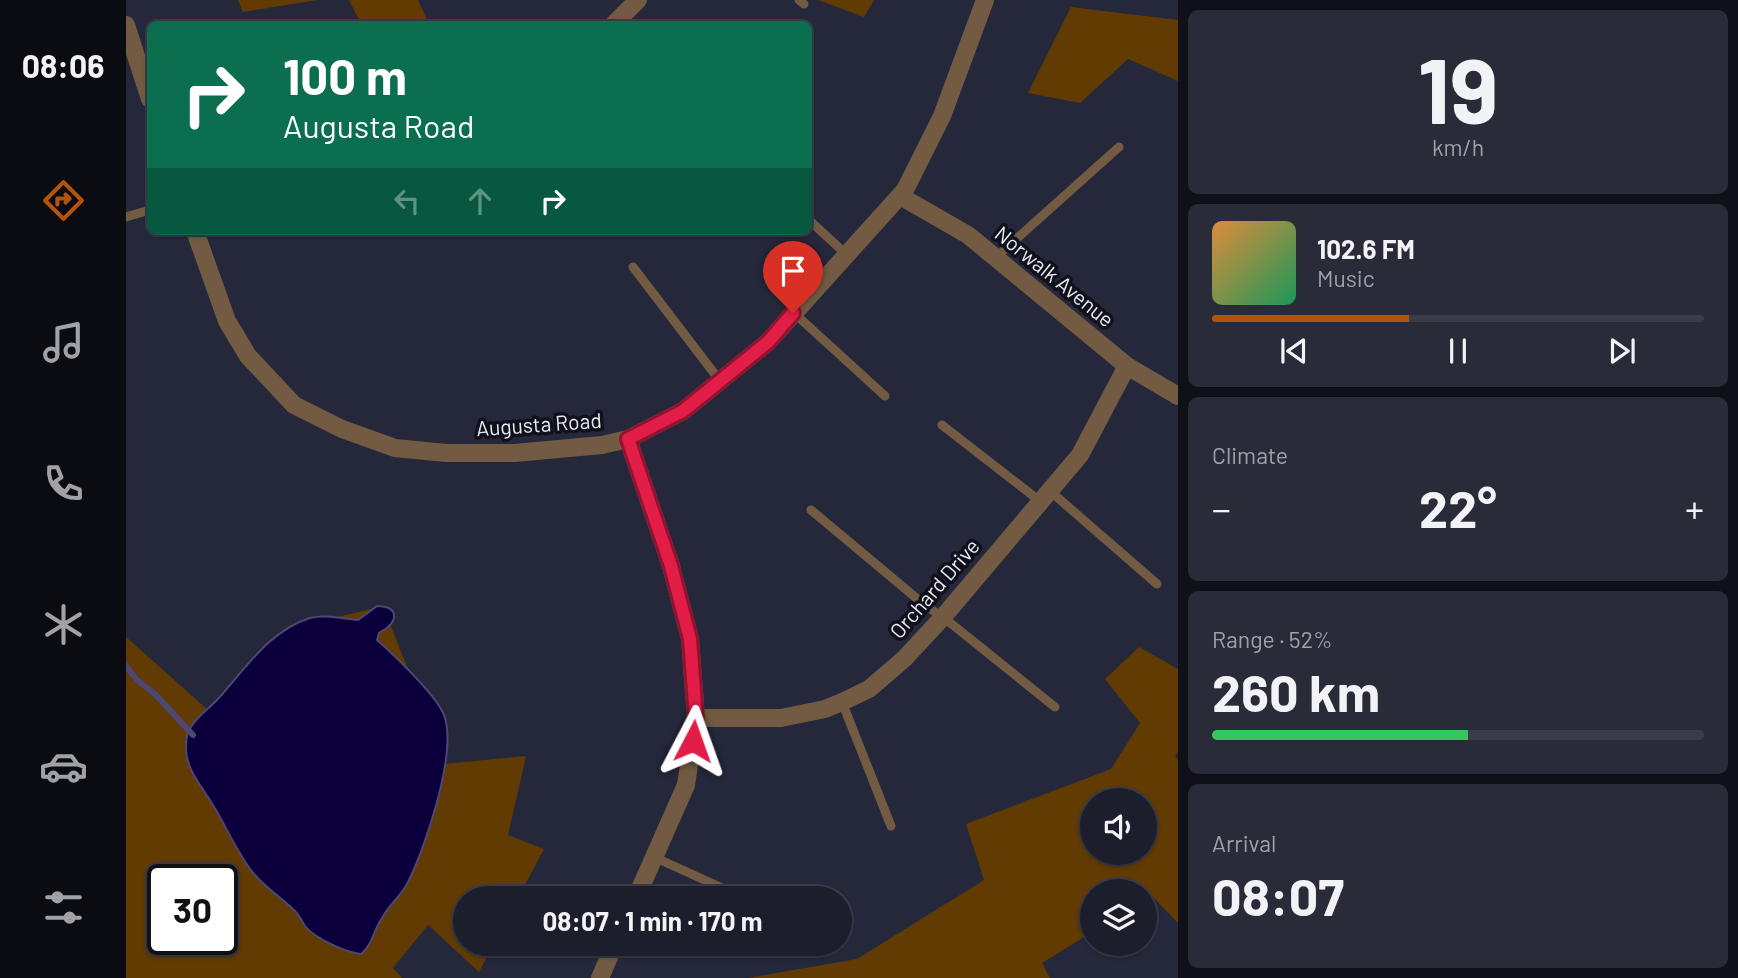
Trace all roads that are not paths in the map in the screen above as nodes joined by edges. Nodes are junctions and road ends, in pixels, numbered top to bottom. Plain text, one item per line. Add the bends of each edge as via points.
1 (985, 0) edge
2 (629, 3) edge
3 (616, 21) edge
4 (126, 25) edge
5 (131, 58) edge
6 (147, 93) edge
7 (1119, 147) dead end
8 (900, 196) junction
9 (147, 210) edge
10 (126, 217) edge
11 (812, 223) edge
12 (196, 235) edge
13 (847, 255) junction
14 (995, 258) junction
15 (633, 267) dead end
16 (793, 313) junction
17 (1127, 366) junction
18 (720, 380) junction
19 (885, 396) dead end
20 (1178, 396) edge
21 (942, 425) dead end
22 (628, 439) junction
23 (1046, 496) junction
24 (811, 510) dead end
25 (1157, 584) dead end
26 (943, 617) junction
27 (842, 702) junction
28 (1055, 706) dead end
29 (696, 718) junction
30 (891, 826) dead end
31 (653, 857) junction
32 (641, 886) edge
33 (717, 886) edge
34 (609, 956) edge
35 (600, 978) edge

1 - 8 street, Augusta Road via 942,116
2 - 3 street
4 - 5 street
5 - 6 street
7 - 14 lane
8 - 13 street, Augusta Road
8 - 14 street, Norwalk Avenue via 968,235
9 - 10 lane
11 - 13 lane
12 - 22 street, Augusta Road via 227,321 248,356 294,405 342,429 395,448 446,453 515,453
13 - 16 street, Augusta Road
14 - 17 street, Norwalk Avenue
15 - 18 lane
16 - 18 street, Augusta Road via 768,342
16 - 19 lane
17 - 20 street, Norwalk Avenue
17 - 23 street, Orchard Drive via 1080,455
18 - 22 street, Augusta Road via 683,411
21 - 23 lane
22 - 29 street via 690,639
23 - 25 lane
23 - 26 street, Orchard Drive
24 - 26 lane
26 - 27 street, Orchard Drive via 869,689
26 - 28 lane
27 - 29 street, Orchard Drive via 781,718
27 - 30 lane
29 - 31 street via 685,786
31 - 32 street
31 - 33 lane
34 - 35 street

